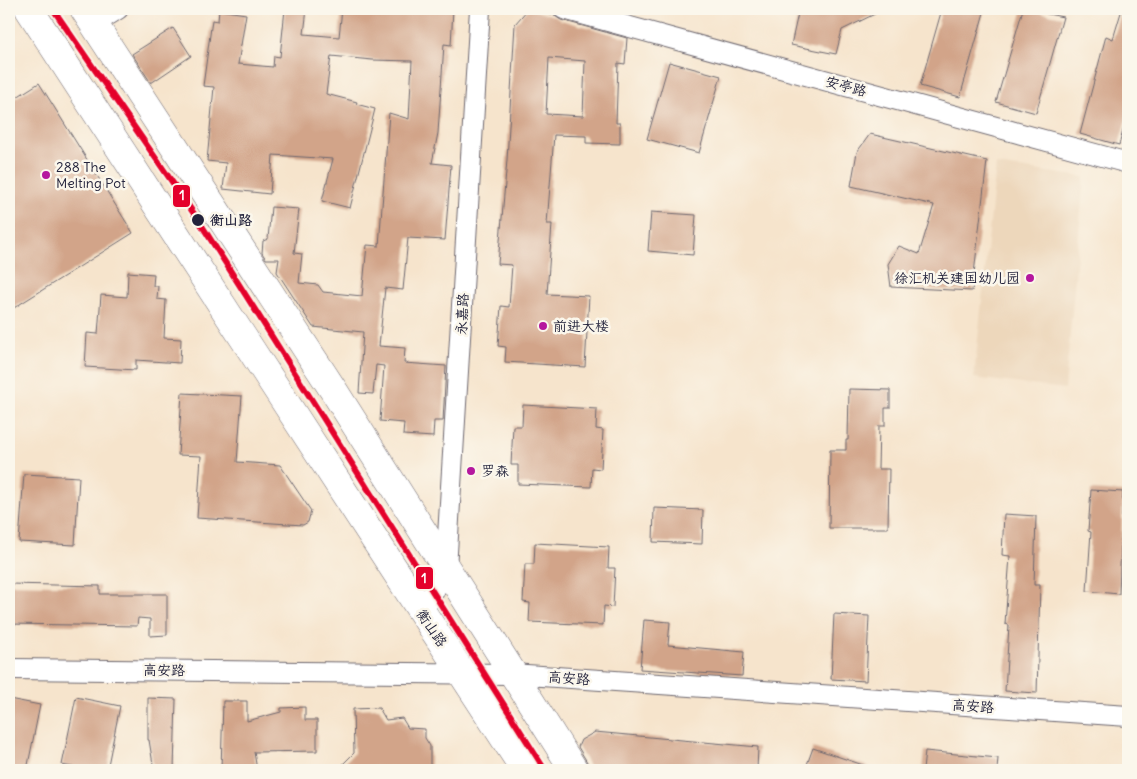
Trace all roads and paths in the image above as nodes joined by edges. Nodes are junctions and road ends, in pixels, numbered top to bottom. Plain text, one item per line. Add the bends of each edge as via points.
1 (29, 9) edge
2 (118, 9) edge
3 (480, 9) edge
4 (564, 9) edge
5 (89, 17) edge
6 (1128, 164) edge
7 (446, 569) junction
8 (422, 613) junction
9 (9, 669) edge
10 (462, 673) junction
11 (512, 674) junction
12 (1128, 716) edge
13 (524, 770) edge
14 (574, 770) edge

1 - 8 main road, 衡山路
2 - 5 street
3 - 7 street, 永嘉路
4 - 6 street, 安亭路
5 - 7 main road
7 - 8 street, 永嘉路
7 - 11 main road
8 - 10 main road, 衡山路
9 - 10 street, 高安路
10 - 11 street, 高安路
10 - 13 main road, 衡山路
11 - 12 street, 高安路
11 - 14 main road

